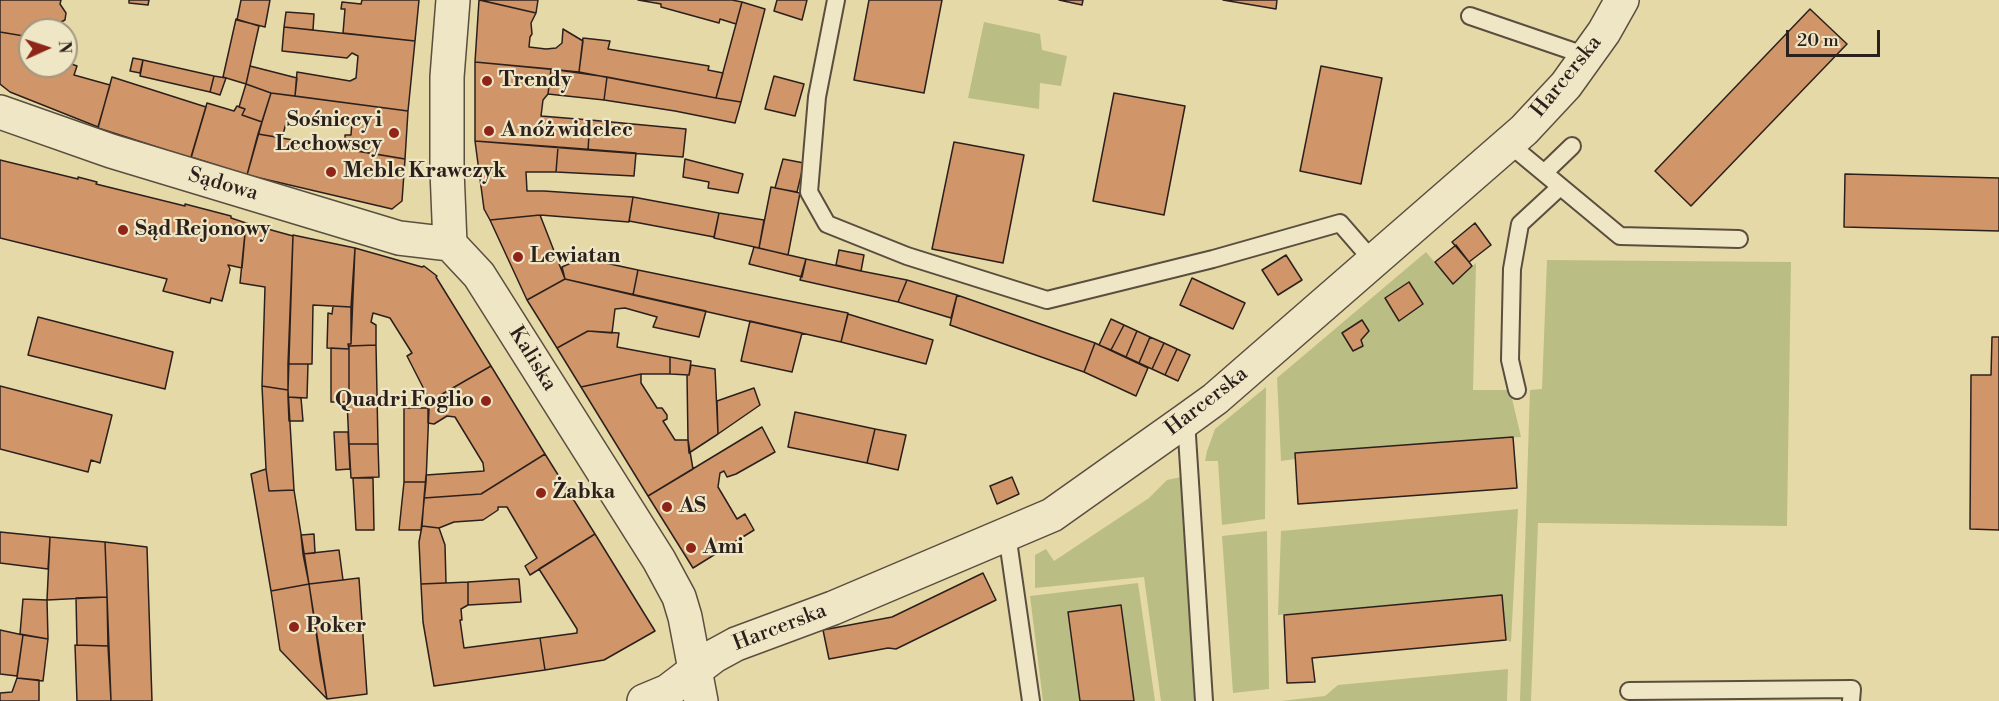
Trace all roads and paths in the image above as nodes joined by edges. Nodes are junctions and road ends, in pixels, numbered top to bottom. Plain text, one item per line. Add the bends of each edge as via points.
1 (453, 0) edge
2 (836, 0) edge
3 (1622, 0) edge
4 (1470, 15) dead end
5 (1587, 56) junction
6 (0, 112) edge
7 (1509, 143) junction
8 (1572, 146) dead end
9 (1544, 173) junction
10 (1560, 187) junction
11 (1739, 239) dead end
12 (450, 244) junction
13 (1373, 261) junction
14 (1517, 390) dead end
15 (1186, 420) junction
16 (1007, 534) junction
17 (698, 686) edge
18 (1629, 691) dead end
19 (644, 701) edge
20 (1031, 701) edge
21 (1204, 701) edge
22 (1851, 701) edge

1 - 12 street via 447,77
2 - 13 lane via 817,97 809,192 827,224 907,256 1047,300 1212,260 1340,223
3 - 5 street, Harcerska
4 - 5 lane
5 - 7 street, Harcerska via 1566,85
6 - 12 street, Sądowa via 111,152 399,238
7 - 9 lane
7 - 13 street, Harcerska
8 - 9 lane
9 - 10 lane
10 - 11 lane via 1620,236
10 - 14 lane via 1520,224 1512,269 1510,360
12 - 17 street, Kaliska via 479,275 659,560 679,597
13 - 15 street, Harcerska
15 - 16 street, Harcerska via 1052,515
15 - 21 lane
16 - 17 street, Harcerska via 833,608 736,644 714,656
16 - 20 lane
17 - 19 street, Harcerska via 668,691
18 - 22 lane via 1852,689

